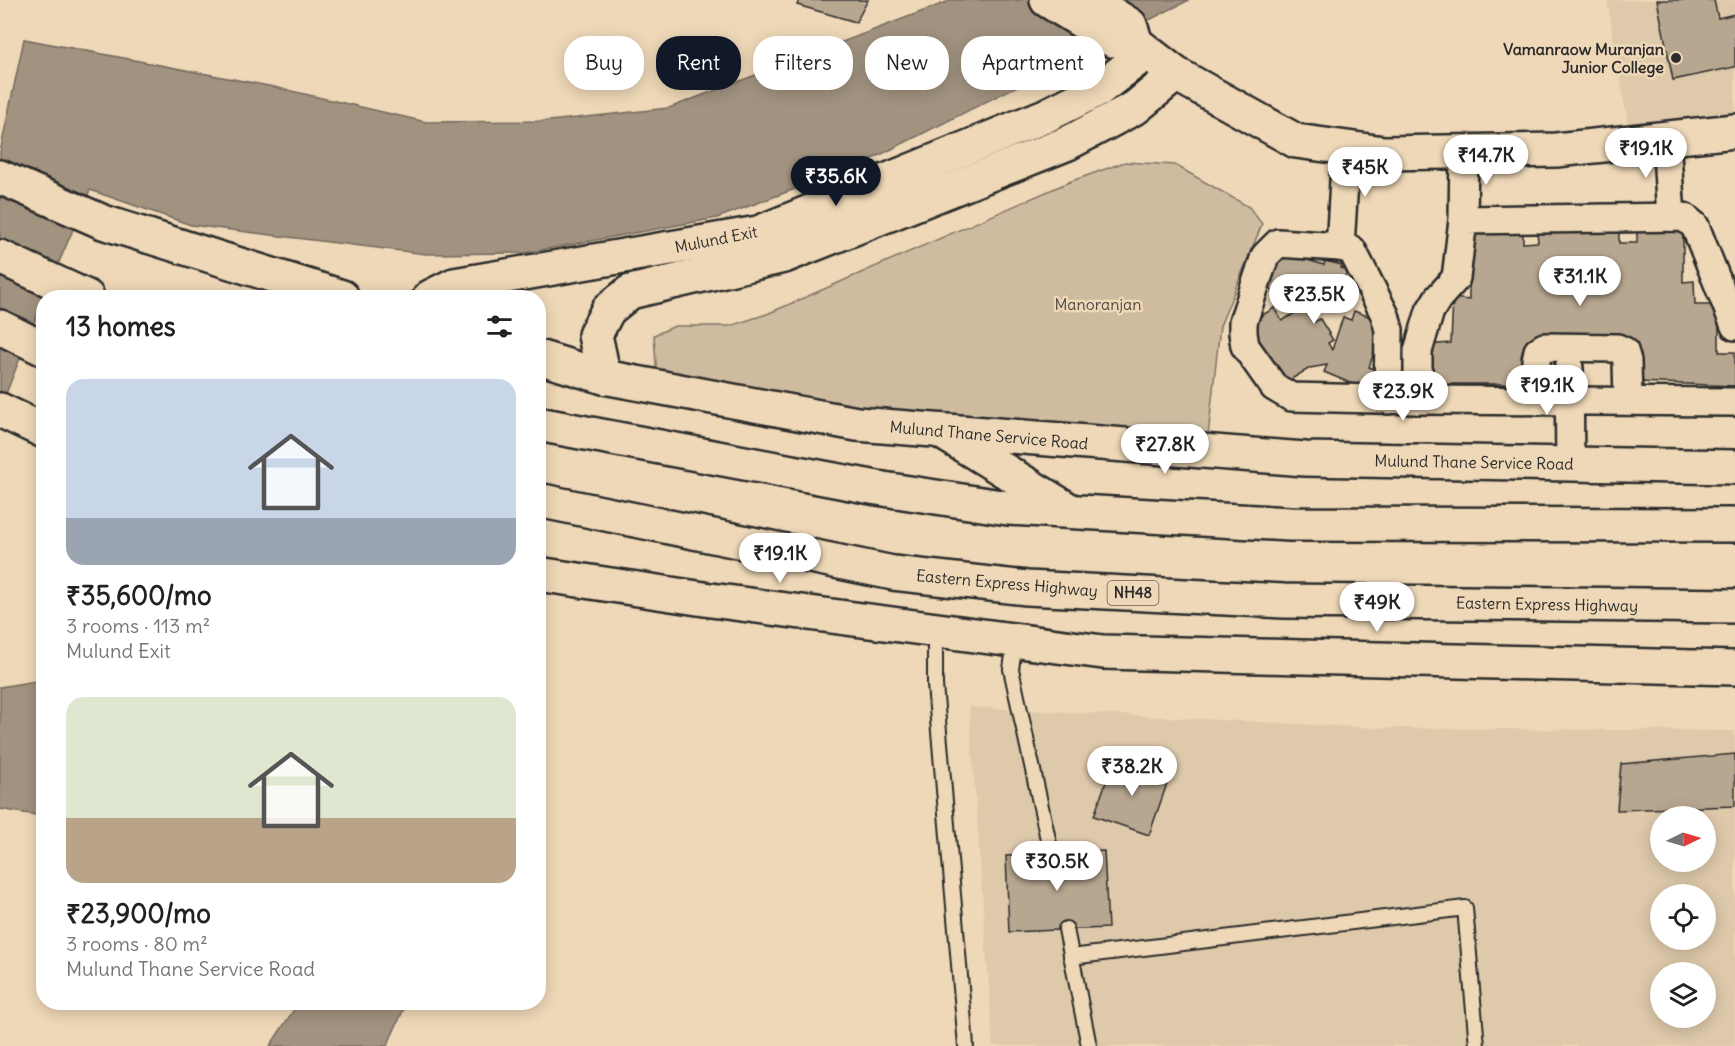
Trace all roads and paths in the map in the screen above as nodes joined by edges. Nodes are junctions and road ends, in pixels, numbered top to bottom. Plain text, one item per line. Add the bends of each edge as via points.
1 (1047, 0) edge
2 (1090, 0) edge
3 (1133, 41) junction
4 (1176, 74) junction
5 (1735, 131) edge
6 (1666, 138) junction
7 (1346, 148) junction
8 (1464, 151) junction
9 (0, 177) edge
10 (1671, 217) junction
11 (1463, 220) junction
12 (1340, 247) junction
13 (0, 257) edge
14 (70, 290) edge
15 (320, 290) edge
16 (444, 290) edge
17 (1735, 326) edge
18 (0, 327) edge
19 (36, 345) edge
20 (546, 359) edge
21 (1569, 368) dead end
22 (604, 377) junction
23 (1388, 400) junction
24 (1418, 400) junction
25 (1538, 401) junction
26 (1569, 401) junction
27 (1628, 401) junction
28 (1735, 402) edge
29 (0, 410) edge
30 (546, 426) edge
31 (36, 427) edge
32 (940, 431) junction
33 (1570, 464) junction
34 (1735, 466) edge
35 (546, 502) edge
36 (1072, 512) junction
37 (1735, 525) edge
38 (546, 575) edge
39 (1735, 606) edge
40 (935, 631) junction
41 (1015, 640) junction
42 (1735, 668) edge
43 (1051, 853) dead end
44 (1066, 929) dead end
45 (1071, 957) junction
46 (966, 1046) edge
47 (1089, 1046) edge
48 (1477, 1046) edge

1 - 3 main road
2 - 3 main road
3 - 4 main road
3 - 16 main road, Mulund Exit via 1099,89 1045,116 758,233 454,285
4 - 7 main road via 1296,141
4 - 22 main road via 1136,107 1068,143 784,256 630,292 608,310 595,335
5 - 6 main road
6 - 8 main road via 1556,150
6 - 10 street
7 - 8 main road via 1384,153
7 - 12 street
8 - 11 street
9 - 15 main road via 102,222
10 - 11 street
10 - 17 street via 1684,217 1695,226
11 - 24 street via 1456,278 1431,311 1418,351
12 - 23 street via 1352,250 1385,315 1389,330
12 - 23 street via 1278,243 1270,249 1243,322 1245,346 1281,393 1291,397
13 - 14 main road
18 - 19 main road
20 - 22 main road, Mulund Thane Service Road
21 - 26 street
22 - 32 main road, Mulund Thane Service Road via 857,424
23 - 24 street
24 - 25 street
25 - 26 street
25 - 27 street via 1536,360 1544,347 1555,347 1624,351
26 - 27 street
26 - 33 street
27 - 28 street
29 - 31 main road
30 - 36 main road via 877,488 1008,508
32 - 33 main road, Mulund Thane Service Road via 1305,459
32 - 36 main road
33 - 34 main road, Mulund Thane Service Road
35 - 39 main road, Eastern Express Highway / NH48 via 893,573 1027,588 1284,601
36 - 37 main road via 1290,524
38 - 40 main road
40 - 41 main road
40 - 46 lane via 935,685
41 - 42 main road via 1103,652
41 - 43 lane via 1011,669
44 - 45 lane
45 - 47 lane
45 - 48 lane via 1465,908

